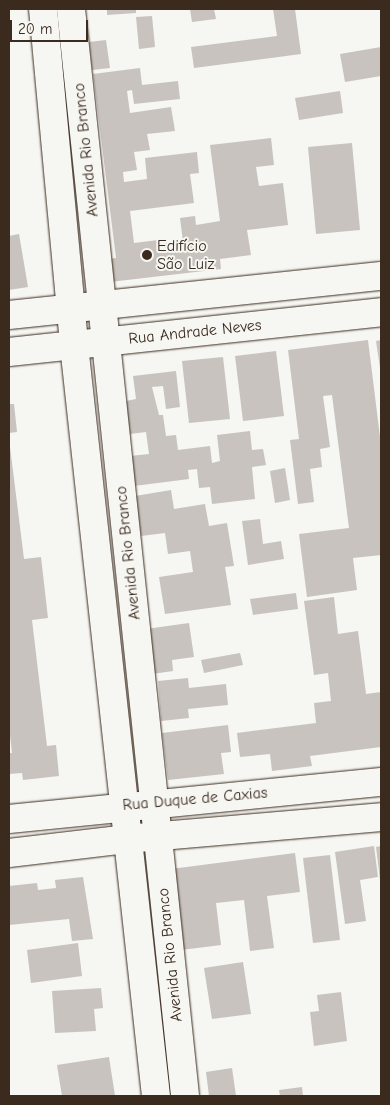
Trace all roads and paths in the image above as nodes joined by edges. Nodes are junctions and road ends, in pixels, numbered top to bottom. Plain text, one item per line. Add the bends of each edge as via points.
1 (43, 9) edge
2 (71, 9) edge
3 (79, 81) junction
4 (51, 85) junction
5 (381, 276) edge
6 (221, 292) junction
7 (102, 303) junction
8 (70, 307) junction
9 (381, 312) edge
10 (9, 314) edge
11 (230, 328) junction
12 (105, 342) junction
13 (74, 345) junction
14 (9, 352) edge
15 (131, 581) junction
16 (102, 583) junction
17 (381, 782) edge
18 (152, 803) junction
19 (122, 806) junction
20 (381, 817) edge
21 (9, 819) edge
22 (157, 836) junction
23 (126, 839) junction
24 (9, 853) edge
25 (184, 1085) edge
26 (155, 1086) edge

1 - 4 street, Avenida Rio Branco
2 - 3 street, Avenida Rio Branco
3 - 4 street
3 - 7 street, Avenida Rio Branco
4 - 8 street, Avenida Rio Branco
5 - 6 street
6 - 7 street
6 - 11 street
7 - 8 street
7 - 12 street, Avenida Rio Branco
8 - 10 street
8 - 13 street, Avenida Rio Branco
9 - 11 street, Rua Andrade Neves
11 - 12 street, Rua Andrade Neves
12 - 13 street, Rua Andrade Neves
12 - 15 street, Avenida Rio Branco
13 - 14 street, Rua Andrade Neves
13 - 16 street, Avenida Rio Branco
15 - 16 street
15 - 18 street, Avenida Rio Branco
16 - 19 street, Avenida Rio Branco
17 - 18 street, Rua Duque de Caxias
18 - 19 street, Rua Duque de Caxias
18 - 22 street, Avenida Rio Branco
19 - 21 street, Rua Duque de Caxias
19 - 23 street, Avenida Rio Branco
20 - 22 street, Rua Duque de Caxias
22 - 23 street, Rua Duque de Caxias
22 - 25 street, Avenida Rio Branco
23 - 24 street, Rua Duque de Caxias
23 - 26 street, Avenida Rio Branco
25 - 26 street

